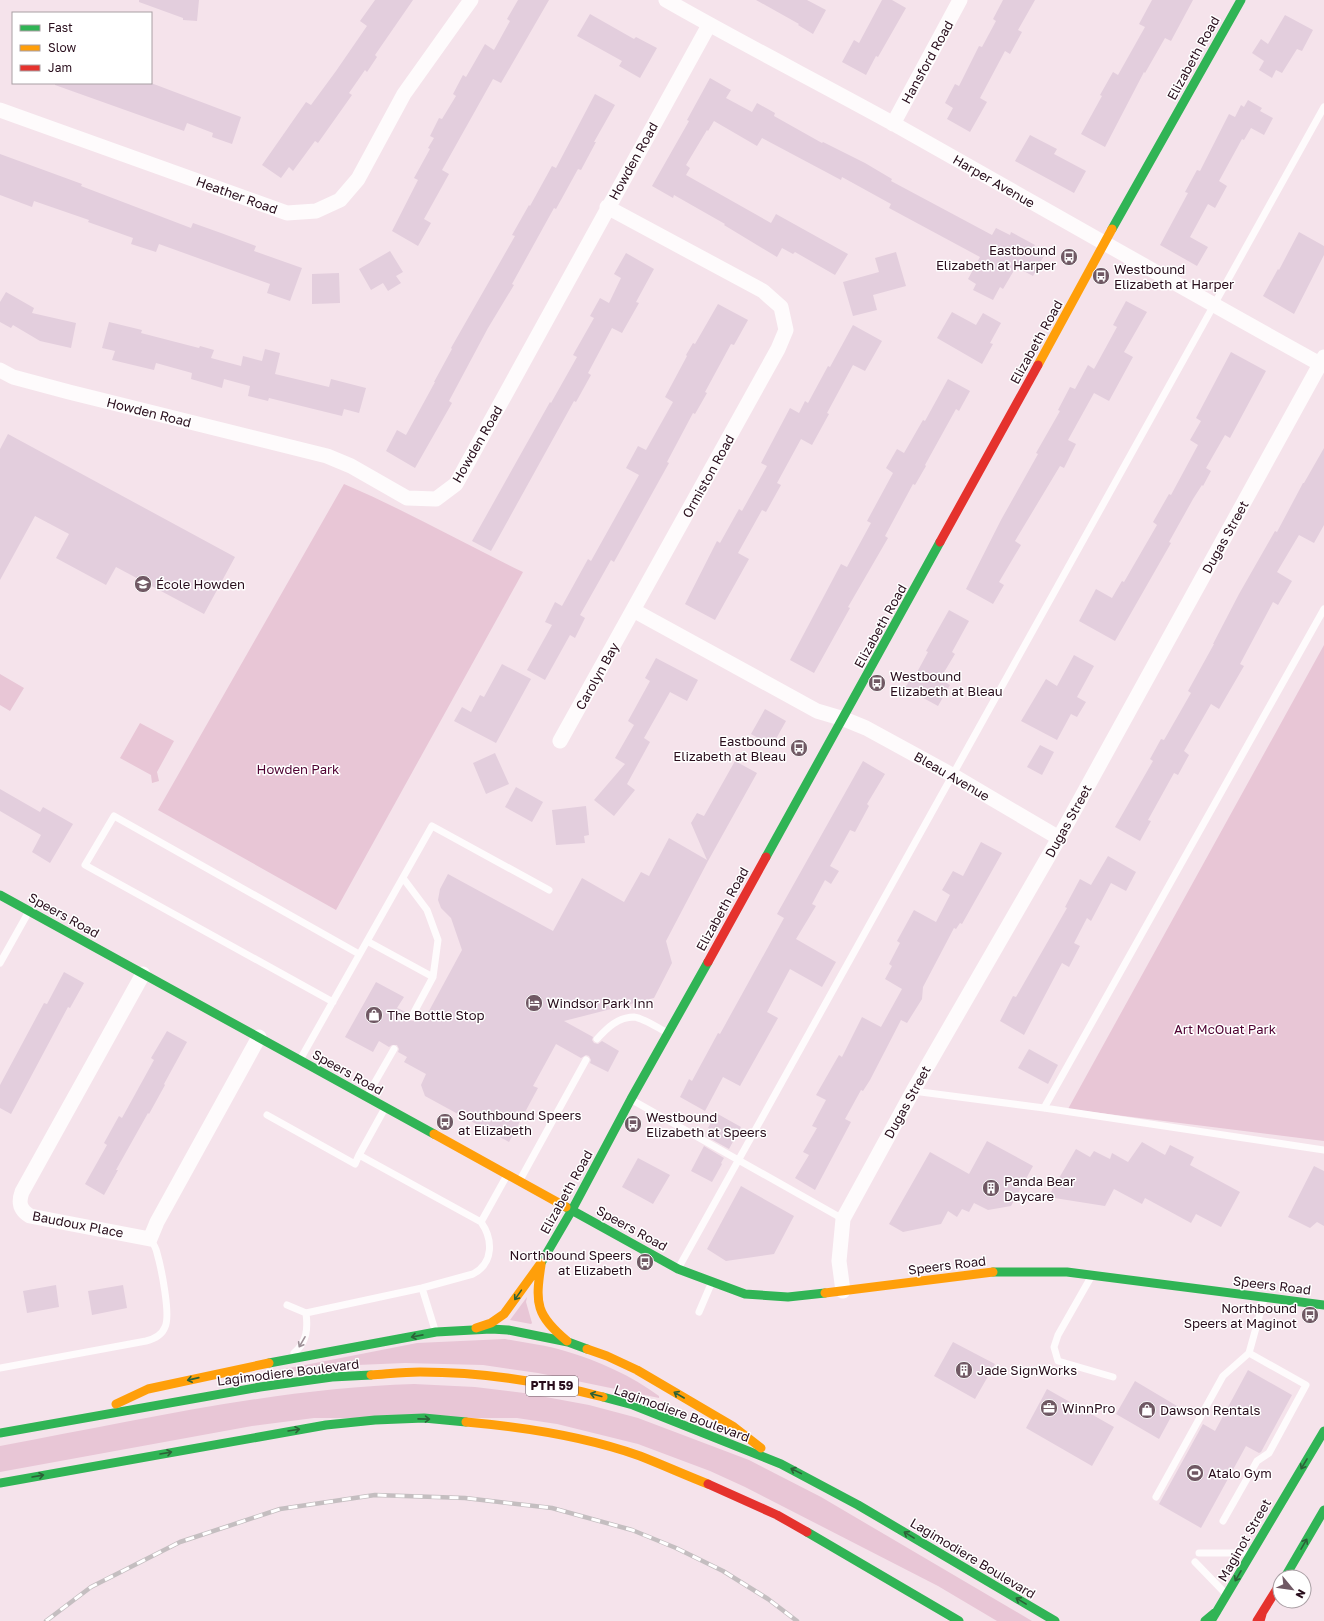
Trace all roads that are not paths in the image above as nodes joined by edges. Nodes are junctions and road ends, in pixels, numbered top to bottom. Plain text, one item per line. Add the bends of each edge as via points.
1 (471, 0) edge
2 (666, 0) edge
3 (960, 0) edge
4 (1237, 3) edge
5 (709, 25) junction
6 (1324, 107) edge
7 (0, 110) edge
8 (893, 124) junction
9 (607, 207) junction
10 (1104, 244) junction
11 (1214, 306) junction
12 (1322, 360) edge
13 (0, 370) edge
14 (1324, 609) edge
15 (633, 610) junction
16 (844, 719) junction
17 (560, 741) dead end
18 (952, 775) junction
19 (1059, 838) junction
20 (403, 878) junction
21 (549, 890) dead end
22 (0, 895) edge
23 (29, 911) junction
24 (367, 941) junction
25 (359, 954) junction
26 (0, 963) edge
27 (143, 974) junction
28 (433, 977) junction
29 (333, 1002) junction
30 (412, 1016) dead end
31 (668, 1033) junction
32 (259, 1037) junction
33 (597, 1039) dead end
34 (394, 1049) dead end
35 (300, 1060) junction
36 (586, 1060) dead end
37 (913, 1091) junction
38 (366, 1097) junction
39 (630, 1099) junction
40 (386, 1108) junction
41 (1044, 1108) junction
42 (267, 1115) dead end
43 (1324, 1150) edge
44 (359, 1155) junction
45 (738, 1159) junction
46 (507, 1175) junction
47 (519, 1182) junction
48 (572, 1210) junction
49 (843, 1219) junction
50 (481, 1222) junction
51 (150, 1239) junction
52 (541, 1263) junction
53 (678, 1269) junction
54 (1092, 1275) junction
55 (712, 1282) junction
56 (422, 1288) junction
57 (843, 1291) junction
58 (1265, 1297) junction
59 (287, 1305) dead end
60 (1324, 1305) edge
61 (699, 1312) dead end
62 (306, 1313) junction
63 (469, 1330) junction
64 (436, 1332) junction
65 (568, 1342) junction
66 (1249, 1353) junction
67 (281, 1362) junction
68 (0, 1368) edge
69 (1113, 1377) dead end
70 (84, 1418) junction
71 (1324, 1431) edge
72 (0, 1433) edge
73 (781, 1464) junction
74 (0, 1483) edge
75 (1156, 1497) dead end
76 (1324, 1510) edge
77 (1223, 1521) dead end
78 (1199, 1553) dead end
79 (1251, 1553) junction
80 (1194, 1562) dead end
81 (1290, 1569) edge
82 (1227, 1595) junction
83 (1272, 1598) edge
84 (1217, 1611) junction
85 (1260, 1619) edge
86 (959, 1621) edge
87 (1055, 1621) edge
88 (1205, 1621) edge
89 (1211, 1621) edge

1 - 7 street, Heather Road via 404,94 358,179 340,200 316,211 287,213
2 - 5 street, Harper Avenue
3 - 8 street, Hansford Road
4 - 10 street, Elizabeth Road
5 - 8 street, Harper Avenue
5 - 9 street, Howden Road
6 - 11 lane
8 - 10 street, Harper Avenue
9 - 13 street, Howden Road via 456,484 436,499 407,498 351,466 327,456 13,378
9 - 15 street, Ormiston Road via 763,291 781,306 786,330 778,349
10 - 11 street, Harper Avenue
10 - 16 street, Elizabeth Road
11 - 12 street, Harper Avenue
11 - 18 lane
12 - 19 street, Dugas Street
14 - 41 lane
15 - 16 street via 817,711
15 - 17 street, Carolyn Bay
16 - 18 street, Bleau Avenue via 866,728
16 - 31 street, Elizabeth Road
18 - 19 street, Bleau Avenue
18 - 45 lane
19 - 37 street, Dugas Street
20 - 21 lane via 432,826
20 - 24 lane
20 - 28 lane via 427,910 438,940
22 - 23 street, Speers Road
23 - 26 lane
23 - 27 street, Speers Road
24 - 25 lane
24 - 28 lane
25 - 29 lane
25 - 29 lane via 114,816 86,865
27 - 32 street, Speers Road
27 - 51 street, Baudoux Place via 22,1192 20,1203 21,1209 30,1216
28 - 30 lane
29 - 35 lane
31 - 33 lane via 635,1017 623,1019 609,1026
31 - 39 street, Elizabeth Road
32 - 35 street, Speers Road
32 - 51 street
34 - 38 lane
35 - 38 street, Speers Road
36 - 47 lane
37 - 41 lane
37 - 49 street, Dugas Street
38 - 40 street, Speers Road
39 - 45 lane
39 - 48 street, Elizabeth Road
40 - 44 lane
40 - 46 street, Speers Road
41 - 43 lane
42 - 44 lane via 355,1164
44 - 50 lane
45 - 49 lane
45 - 53 lane
46 - 47 street, Speers Road
46 - 50 lane
47 - 48 street, Speers Road
48 - 52 street, Elizabeth Road
48 - 53 street, Speers Road
49 - 57 street, Dugas Street via 839,1261
50 - 56 lane via 487,1231 490,1252 479,1271
51 - 68 lane via 157,1253 168,1312 161,1334 146,1341
52 -> 63 street, Elizabeth Road via 504,1314 491,1323
52 - 65 street via 537,1300 540,1312 553,1330
53 - 55 street, Speers Road
54 - 57 street, Speers Road via 1068,1272 996,1272
54 - 58 street, Speers Road
54 - 69 lane via 1054,1346 1058,1361
55 - 57 street, Speers Road via 745,1294 788,1297
55 - 61 lane
56 - 62 lane
56 - 64 lane
58 - 60 street, Speers Road
58 - 66 lane
59 - 62 lane
62 -> 67 lane via 307,1330 303,1342
63 - 64 street
63 - 65 street via 508,1330
64 -> 67 street
73 -> 65 street via 734,1428 637,1370 601,1353
66 - 75 lane via 1223,1376
66 - 77 lane via 1306,1385 1268,1453 1257,1460
67 -> 70 street via 148,1390
70 - 72 street, Lagimodiere Boulevard / PTH 59
73 -> 70 street, Lagimodiere Boulevard / PTH 59 via 633,1405 572,1389 487,1376 420,1372 332,1377
71 -> 79 street, Maginot Street
87 -> 73 street, Lagimodiere Boulevard / PTH 59 via 858,1505
74 -> 86 street via 326,1425 424,1418 499,1425 582,1440 639,1456 729,1493 822,1540
81 -> 76 street
78 - 79 lane
79 -> 82 street, Maginot Street
80 - 82 lane
82 - 84 street, Maginot Street
83 - 85 street
84 - 88 street
84 - 89 street, Maginot Street

